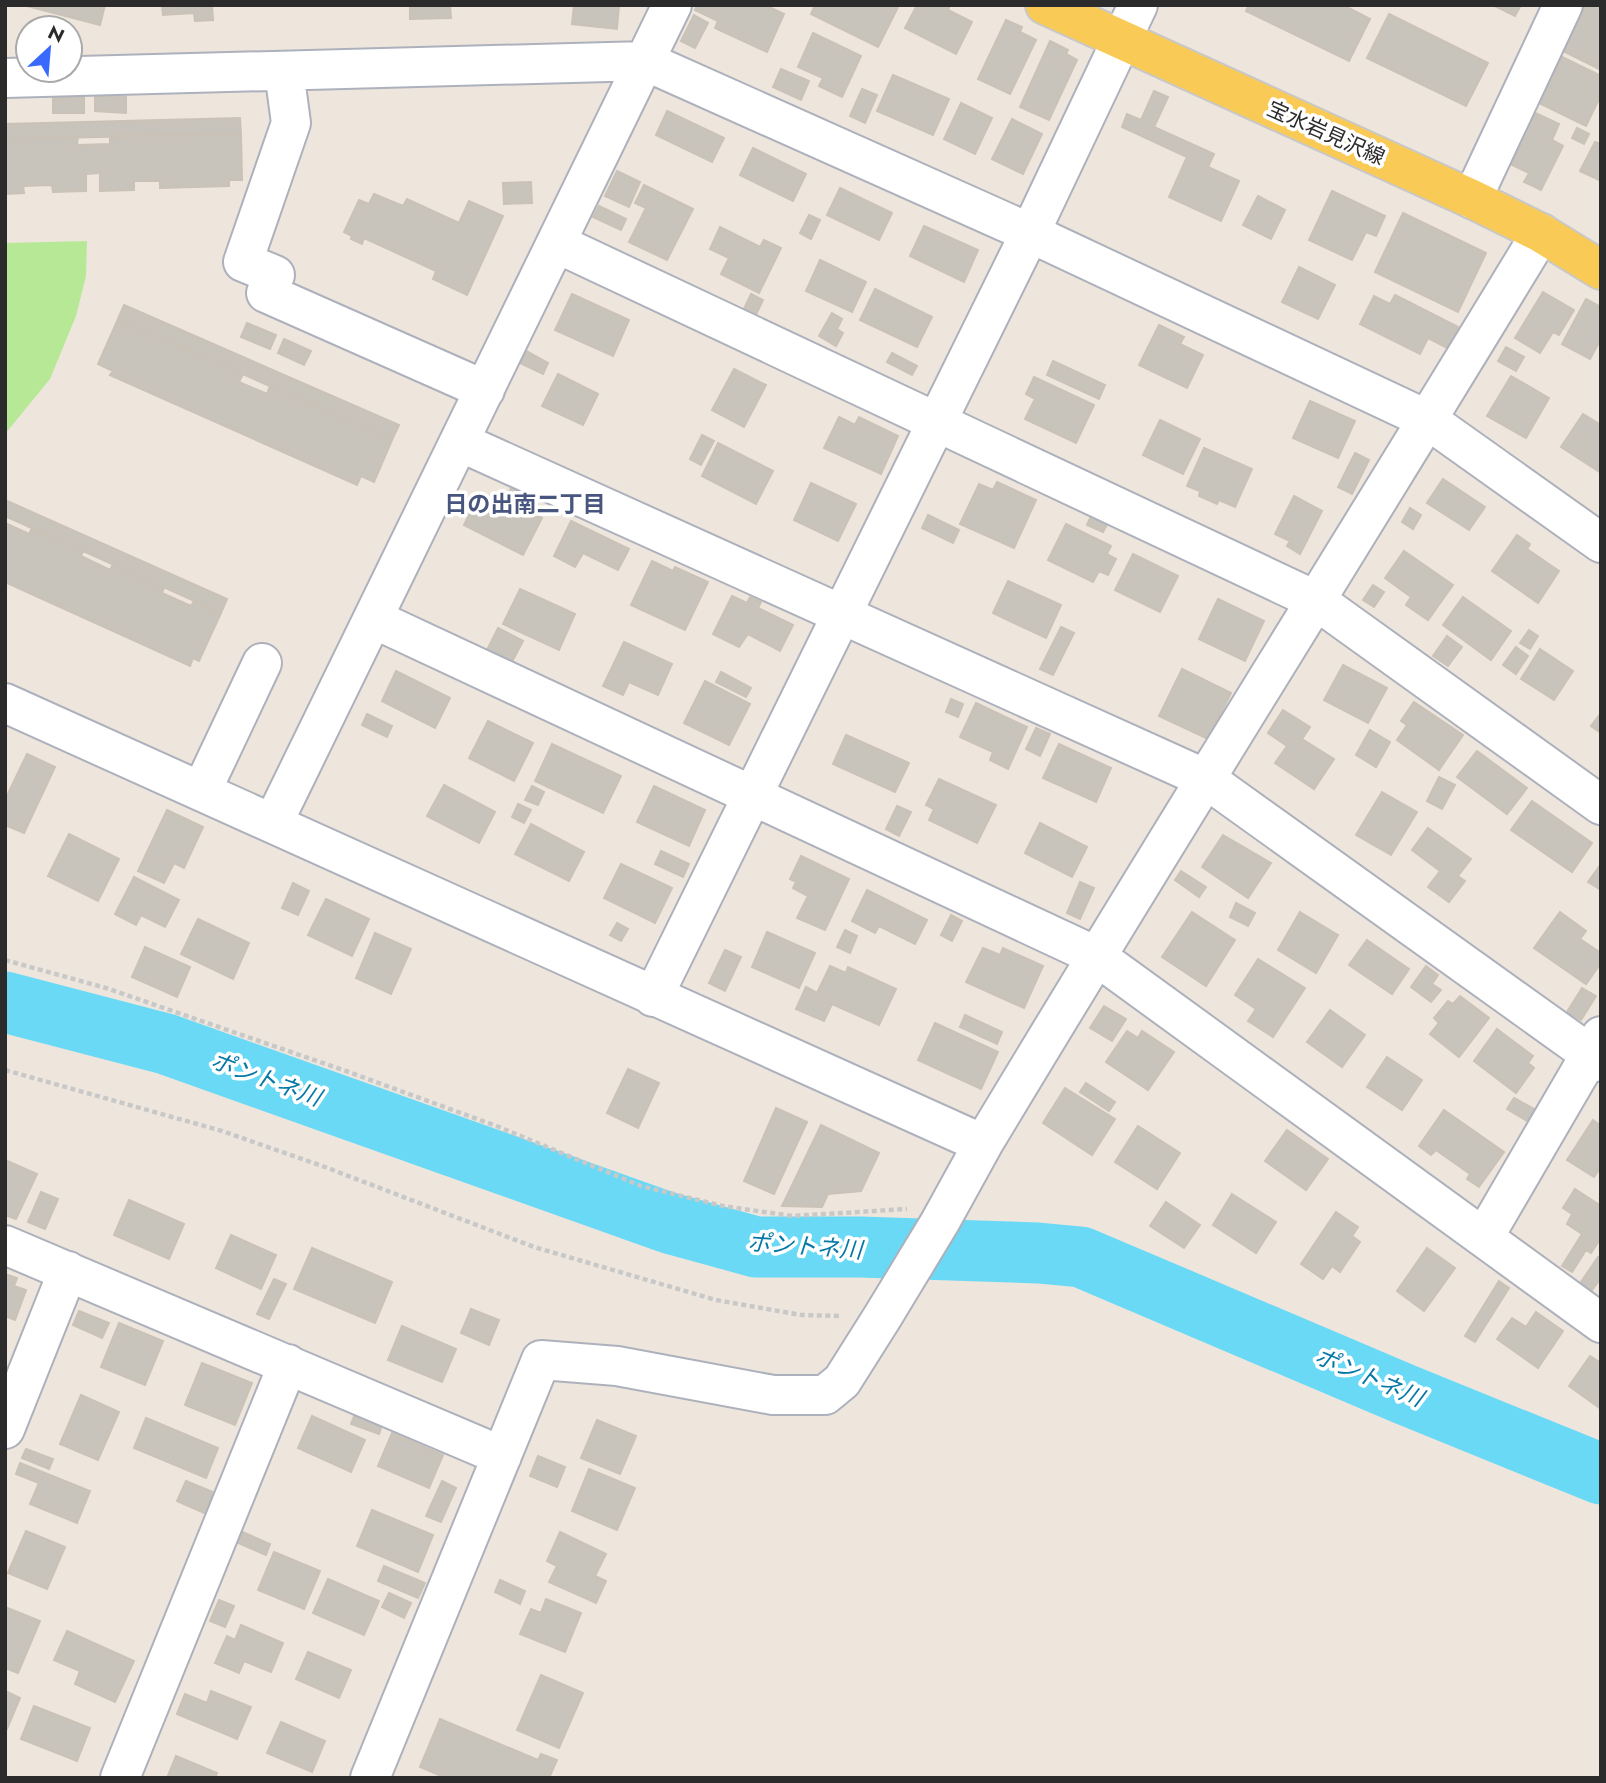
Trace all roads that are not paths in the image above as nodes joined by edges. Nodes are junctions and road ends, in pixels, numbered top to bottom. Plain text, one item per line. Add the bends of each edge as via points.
1 (672, 5) edge
2 (1045, 5) edge
3 (1138, 5) edge
4 (1563, 5) edge
5 (1121, 40) junction
6 (645, 61) junction
7 (284, 71) junction
8 (5, 78) edge
9 (1472, 199) junction
10 (1030, 233) junction
11 (1541, 233) junction
12 (556, 243) junction
13 (1601, 270) edge
14 (485, 390) junction
15 (1428, 420) junction
16 (936, 423) junction
17 (460, 442) junction
18 (1601, 543) edge
19 (1317, 601) junction
20 (841, 614) junction
21 (374, 619) junction
22 (262, 663) dead end
23 (5, 703) edge
24 (1206, 779) junction
25 (202, 790) junction
26 (752, 795) junction
27 (1601, 805) edge
28 (274, 822) junction
29 (1096, 956) junction
30 (653, 997) junction
31 (1597, 1051) edge
32 (983, 1144) junction
33 (1485, 1237) junction
34 (5, 1245) edge
35 (68, 1271) junction
36 (1601, 1323) edge
37 (288, 1364) junction
38 (5, 1429) edge
39 (502, 1456) junction
40 (120, 1778) edge
41 (370, 1778) edge

1 - 6 street
2 - 5 main road, 宝水岩見沢線
3 - 5 street
4 - 9 street
5 - 9 main road, 宝水岩見沢線
5 - 10 street
6 - 7 street
6 - 10 street
6 - 12 street
7 - 8 street
7 - 14 street via 291,123 243,262 275,275 266,293
9 - 11 main road, 宝水岩見沢線
10 - 15 street
10 - 16 street
11 - 13 main road, 宝水岩見沢線
11 - 15 street
12 - 14 street
12 - 16 street
14 - 17 street
15 - 18 street
15 - 19 street
16 - 19 street
16 - 20 street
17 - 20 street
17 - 21 street
19 - 24 street
19 - 27 street
20 - 24 street
20 - 26 street
21 - 26 street
21 - 28 street
22 - 25 street
23 - 25 street
24 - 29 street
24 - 31 street
25 - 28 street
26 - 29 street
26 - 30 street
28 - 30 street
29 - 32 street
29 - 33 street
30 - 32 street
31 - 33 street
32 - 39 street via 889,1307 842,1381 825,1395 773,1395 617,1366 541,1360
33 - 36 street
34 - 35 street
35 - 37 street
35 - 38 street
37 - 39 street
37 - 40 street
39 - 41 street

